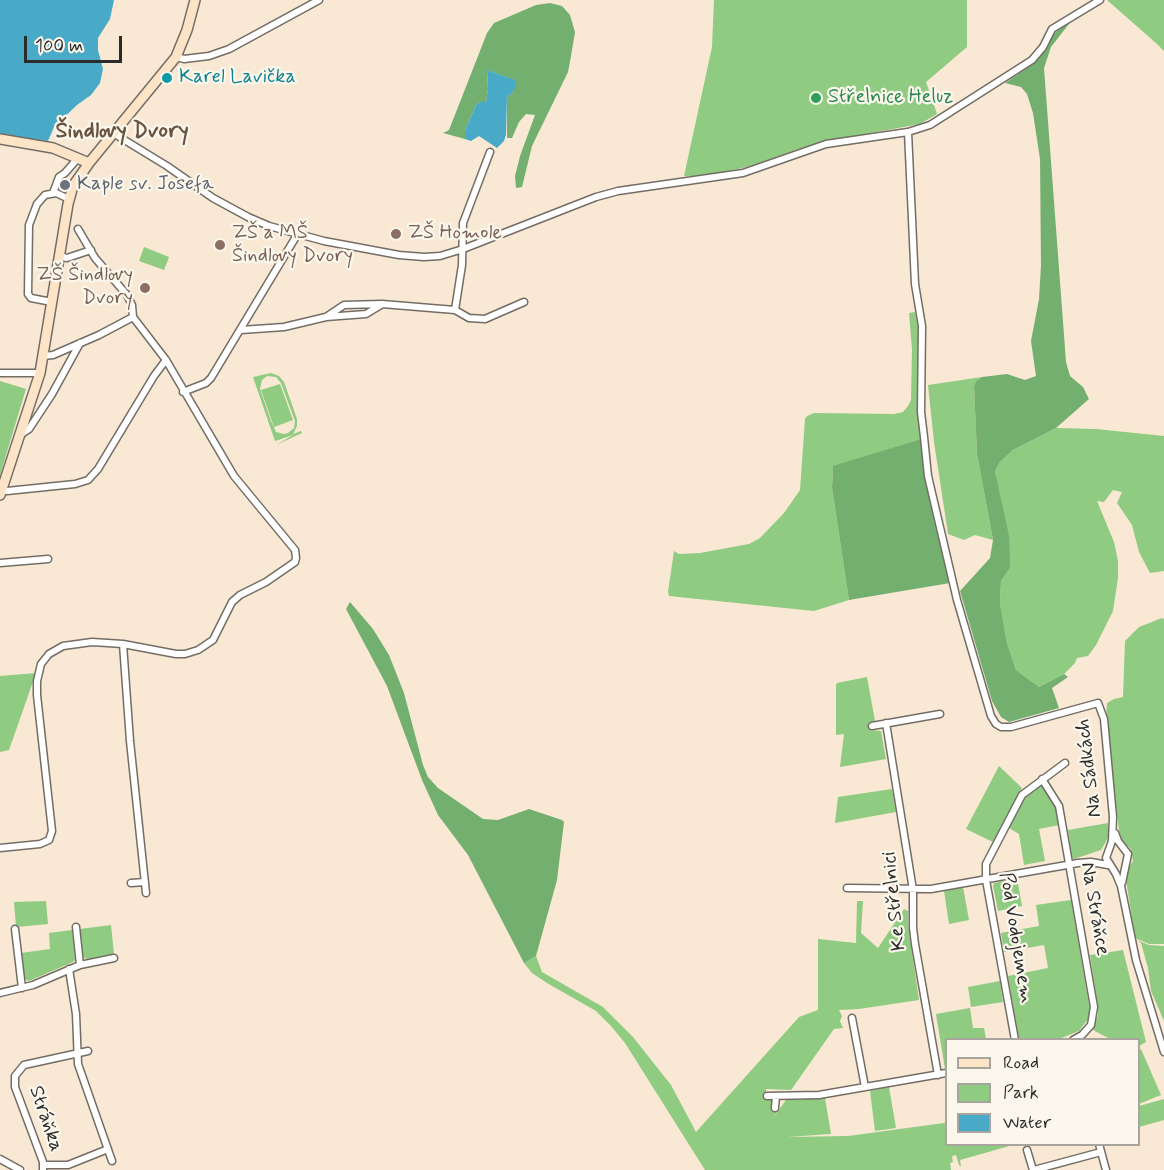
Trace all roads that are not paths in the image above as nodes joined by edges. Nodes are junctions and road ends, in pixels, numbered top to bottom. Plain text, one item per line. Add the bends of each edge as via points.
1 (195, 0) edge
2 (319, 0) edge
3 (1100, 0) edge
4 (176, 57) junction
5 (908, 132) junction
6 (113, 133) junction
7 (0, 139) edge
8 (490, 152) dead end
9 (78, 158) junction
10 (89, 163) junction
11 (53, 193) junction
12 (69, 199) junction
13 (78, 229) dead end
14 (297, 235) junction
15 (463, 249) junction
16 (91, 250) junction
17 (59, 256) junction
18 (52, 302) junction
19 (524, 302) dead end
20 (382, 304) junction
21 (455, 310) junction
22 (132, 317) junction
23 (326, 317) junction
24 (241, 330) junction
25 (80, 343) junction
26 (43, 356) junction
27 (166, 360) junction
28 (0, 373) edge
29 (40, 373) junction
30 (183, 392) junction
31 (19, 435) junction
32 (1, 493) edge
33 (48, 559) dead end
34 (0, 563) edge
35 (123, 644) junction
36 (940, 714) dead end
37 (886, 723) junction
38 (872, 726) dead end
39 (1065, 764) dead end
40 (1042, 779) junction
41 (1114, 830) junction
42 (0, 848) edge
43 (1124, 848) junction
44 (1109, 850) junction
45 (1091, 862) junction
46 (1070, 865) junction
47 (1126, 865) junction
48 (1110, 866) junction
49 (986, 880) junction
50 (145, 882) junction
51 (131, 883) dead end
52 (1121, 886) junction
53 (847, 888) dead end
54 (913, 890) junction
55 (146, 893) dead end
56 (76, 927) dead end
57 (15, 929) dead end
58 (114, 958) dead end
59 (80, 965) junction
60 (69, 969) junction
61 (22, 988) junction
62 (0, 993) edge
63 (852, 1018) dead end
64 (1015, 1038) edge
65 (1077, 1038) edge
66 (88, 1051) dead end
67 (1164, 1052) edge
68 (77, 1053) junction
69 (945, 1073) edge
70 (938, 1075) junction
71 (865, 1087) junction
72 (767, 1096) dead end
73 (776, 1096) junction
74 (775, 1108) dead end
75 (1100, 1148) edge
76 (108, 1149) junction
77 (1027, 1150) dead end
78 (0, 1160) edge
79 (111, 1161) dead end
80 (43, 1168) edge
81 (20, 1170) edge
82 (1034, 1170) edge
83 (1106, 1170) edge

1 - 4 street
2 - 4 street via 229,49 209,56
3 - 5 street via 1052,30 1032,60 942,118
4 - 6 street
5 - 15 street via 826,144 743,173 618,191
5 - 41 street, Na Sádkách via 915,284 922,326 921,412 928,476 957,600 991,716 996,724 1011,728 1098,703 1104,719
6 - 10 street
6 - 14 street via 236,211
7 - 9 street via 53,148
8 - 15 street via 464,223
9 - 10 street
9 - 11 street via 59,177
10 - 12 street
11 - 12 street
11 - 18 street via 40,198 29,225 27,290 31,298
12 - 17 street
13 - 16 street
14 - 15 street via 411,257 440,256
14 - 24 street
15 - 21 street
16 - 17 street via 67,258
16 - 22 street via 127,295
17 - 18 street
18 - 26 street
19 - 21 street via 484,319 469,318
20 - 21 street
20 - 23 street via 366,314
20 - 23 street via 344,305
22 - 25 street
22 - 27 street
23 - 24 street via 284,327
24 - 30 street via 212,378
25 - 26 street
25 - 31 street via 29,429
26 - 29 street
27 - 30 street
27 - 32 street via 88,480
28 - 29 street
29 - 31 street
30 - 35 street via 234,476 295,550 296,558 232,602 213,640 198,650 176,654
31 - 32 street
33 - 34 street
35 - 42 street via 75,643 56,649 41,664 37,695 52,831 49,840 40,844
35 - 50 street
36 - 37 street
37 - 38 street
37 - 54 street, Ke Střelnici
39 - 40 street, Pod Vodojemem
40 - 46 street, Na Stráňce via 1059,806
40 - 49 street, Pod Vodojemem via 1022,795 986,864
41 - 43 street, Na Sádkách
41 - 44 street, Na Sádkách
43 - 44 street via 1116,846
43 - 47 street via 1129,858
44 - 45 street
44 - 48 street via 1106,858
45 - 46 street
45 - 48 street
46 - 49 street
46 - 65 street, Na Stráňce via 1094,1014 1091,1025
47 - 48 street via 1119,869
47 - 52 street
48 - 52 street
49 - 54 street
49 - 64 street, Pod Vodojemem
50 - 51 street
50 - 55 street
52 - 67 street via 1136,960
53 - 54 street
54 - 70 street, Ke Střelnici via 913,928
56 - 59 street
57 - 61 street
58 - 59 street
59 - 60 street
60 - 61 street
60 - 68 street
61 - 62 street
63 - 71 street
66 - 68 street, Stráňka
68 - 76 street via 79,1070
68 - 80 street, Stráňka via 24,1065 15,1076 15,1087
69 - 70 street
70 - 71 street
71 - 73 street via 819,1095
72 - 73 street
73 - 74 street
75 - 82 street
75 - 83 street
76 - 79 street
76 - 80 street via 73,1164
77 - 82 street
78 - 81 street, Stráňka

